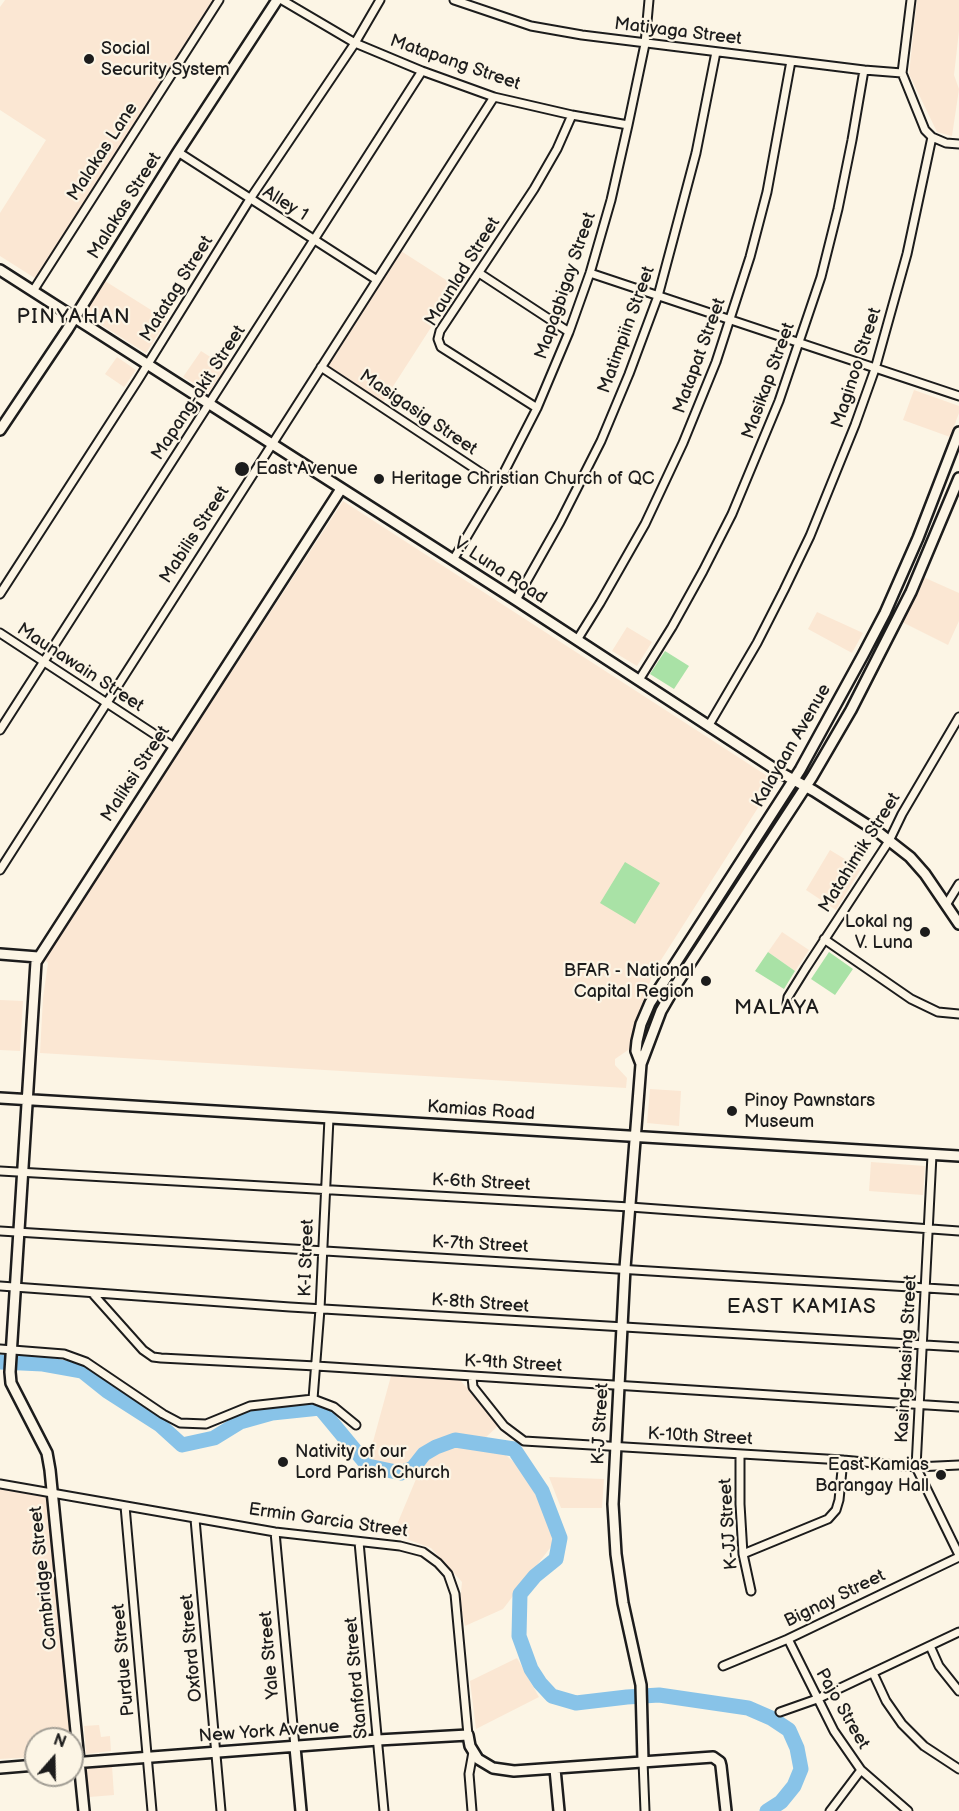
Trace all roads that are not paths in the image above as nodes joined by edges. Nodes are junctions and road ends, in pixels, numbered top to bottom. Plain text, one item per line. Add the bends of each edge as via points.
1 (219, 0) edge
2 (277, 0) edge
3 (282, 0) edge
4 (380, 0) edge
5 (454, 0) edge
6 (649, 0) edge
7 (911, 0) edge
8 (355, 42) junction
9 (645, 44) junction
10 (716, 52) junction
11 (791, 61) junction
12 (864, 70) junction
13 (422, 71) junction
14 (902, 73) junction
15 (494, 97) junction
16 (572, 115) junction
17 (628, 125) junction
18 (932, 137) junction
19 (959, 144) edge
20 (178, 152) junction
21 (250, 199) junction
22 (315, 240) junction
23 (0, 270) edge
24 (479, 273) junction
25 (590, 273) junction
26 (377, 280) junction
27 (33, 291) junction
28 (658, 296) junction
29 (74, 318) junction
30 (730, 321) junction
31 (569, 332) junction
32 (800, 344) junction
33 (147, 364) junction
34 (321, 367) junction
35 (875, 369) junction
36 (959, 396) edge
37 (209, 404) junction
38 (537, 408) junction
39 (0, 430) edge
40 (959, 432) edge
41 (271, 444) junction
42 (959, 478) edge
43 (498, 484) junction
44 (340, 489) junction
45 (453, 560) junction
46 (0, 594) edge
47 (516, 600) junction
48 (0, 633) edge
49 (577, 640) junction
50 (44, 662) junction
51 (639, 680) junction
52 (106, 703) junction
53 (959, 717) edge
54 (709, 725) junction
55 (0, 730) edge
56 (174, 747) junction
57 (793, 780) junction
58 (805, 787) junction
59 (889, 840) junction
60 (0, 870) edge
61 (959, 884) edge
62 (946, 905) junction
63 (959, 924) edge
64 (824, 939) junction
65 (0, 954) edge
66 (38, 957) junction
67 (787, 1004) dead end
68 (959, 1014) edge
69 (641, 1064) junction
70 (0, 1098) edge
71 (27, 1100) junction
72 (329, 1118) junction
73 (636, 1137) junction
74 (932, 1155) junction
75 (959, 1156) edge
76 (0, 1170) edge
77 (23, 1172) junction
78 (326, 1188) junction
79 (630, 1207) junction
80 (930, 1229) junction
81 (0, 1231) edge
82 (959, 1231) edge
83 (20, 1232) junction
84 (322, 1251) junction
85 (625, 1268) junction
86 (0, 1286) edge
87 (15, 1287) junction
88 (925, 1288) junction
89 (959, 1290) edge
90 (93, 1294) junction
91 (320, 1309) junction
92 (622, 1328) junction
93 (922, 1345) junction
94 (959, 1347) edge
95 (0, 1348) edge
96 (11, 1352) junction
97 (316, 1366) junction
98 (471, 1377) junction
99 (619, 1385) junction
100 (313, 1399) junction
101 (918, 1405) junction
102 (959, 1407) edge
103 (356, 1425) dead end
104 (616, 1447) junction
105 (740, 1454) junction
106 (843, 1460) junction
107 (959, 1465) edge
108 (916, 1467) junction
109 (0, 1484) edge
110 (52, 1493) junction
111 (124, 1506) junction
112 (195, 1519) junction
113 (274, 1532) junction
114 (359, 1542) junction
115 (743, 1554) junction
116 (959, 1556) edge
117 (751, 1591) dead end
118 (959, 1632) edge
119 (788, 1639) junction
120 (930, 1646) junction
121 (723, 1666) dead end
122 (873, 1672) junction
123 (959, 1691) edge
124 (817, 1699) junction
125 (780, 1712) dead end
126 (73, 1727) edge
127 (468, 1735) junction
128 (378, 1740) junction
129 (295, 1747) junction
130 (473, 1752) junction
131 (216, 1753) junction
132 (148, 1758) junction
133 (643, 1761) junction
134 (84, 1762) edge
135 (24, 1766) edge
136 (0, 1768) edge
137 (555, 1768) junction
138 (959, 1769) edge
139 (861, 1770) junction
140 (80, 1787) edge
141 (84, 1811) edge
142 (152, 1811) edge
143 (221, 1811) edge
144 (301, 1811) edge
145 (384, 1811) edge
146 (472, 1811) edge
147 (559, 1811) edge
148 (645, 1811) edge
149 (726, 1811) edge
150 (830, 1811) edge
151 (908, 1811) edge

1 - 27 street, Malakas Lane
2 - 20 main road, Malakas Street
3 - 8 street, Matapang Street
4 - 8 street, Matatag Street
5 - 9 street, Matiyaga Street via 531,26
6 - 9 street, Mapagbigay Street
7 - 14 street
8 - 13 street, Matapang Street
8 - 21 street, Matatag Street
9 - 10 street, Matiyaga Street
9 - 17 street, Mapagbigay Street
10 - 11 street, Matiyaga Street
10 - 28 street, Matimpiin Street via 696,153
11 - 12 street, Matiyaga Street
11 - 30 street, Matapat Street via 767,192
12 - 14 street, Matiyaga Street
12 - 32 street, Masikap Street via 838,209
13 - 15 street, Matapang Street
13 - 22 street, Mapang-akit Street
14 - 18 street via 925,130
15 - 16 street, Matapang Street
15 - 26 street, Mabilis Street
16 - 17 street, Matapang Street
16 - 24 street, Maunlad Street via 551,159
17 - 25 street, Mapagbigay Street
18 - 19 street
18 - 35 street, Maginoo Street via 908,254
20 - 21 street, Alley 1
20 - 29 main road, Malakas Street
21 - 22 street, Alley 1
21 - 33 street, Matatag Street
22 - 26 street, Alley 1
22 - 37 street, Mapang-akit Street
23 - 27 main road, V. Luna Road
24 - 31 street
24 - 38 street, Maunlad Street via 440,331 441,347
25 - 28 street
25 - 31 street, Mapagbigay Street
26 - 34 street, Mabilis Street
27 - 29 main road, V. Luna Road
28 - 30 street
28 - 47 street, Matimpiin Street via 601,441
29 - 33 main road, V. Luna Road
29 - 39 main road, Malakas Street
30 - 32 street
30 - 49 street, Matapat Street via 665,483
31 - 38 street, Mapagbigay Street
32 - 35 street
32 - 51 street, Masikap Street via 732,514
33 - 37 main road, V. Luna Road
33 - 46 street, Matatag Street
34 - 41 street, Mabilis Street
34 - 43 street, Masigasig Street
35 - 36 street
35 - 54 street, Maginoo Street via 810,536 757,643
37 - 41 main road, V. Luna Road
37 - 50 street, Mapang-akit Street
38 - 43 street, Mapagbigay Street
40 - 57 main road, Kalayaan Avenue via 885,614
41 - 44 main road, V. Luna Road
41 - 52 street, Mabilis Street
42 - 58 main road, Kalayaan Avenue via 898,621
43 - 45 street, Mapagbigay Street
44 - 45 main road, V. Luna Road
44 - 56 main road, Maliksi Street
45 - 47 main road, V. Luna Road
47 - 49 main road, V. Luna Road
48 - 50 street, Maunawain Street
49 - 51 main road, V. Luna Road
50 - 52 street, Maunawain Street
50 - 55 street, Mapang-akit Street
51 - 54 main road, V. Luna Road
52 - 56 street, Maunawain Street
52 - 60 street, Mabilis Street
53 - 59 street, Matahimik Street
54 - 57 main road, V. Luna Road
56 - 66 main road, Maliksi Street
57 - 58 main road, V. Luna Road
57 - 69 main road, Kalayaan Avenue via 651,1003 637,1041
58 - 59 main road, V. Luna Road
58 - 69 main road, Kalayaan Avenue via 676,985 661,1011
59 - 62 main road, V. Luna Road via 925,874
59 - 64 street, Matahimik Street
61 - 62 street
62 - 63 main road, V. Luna Road
64 - 67 street, Matahimik Street
64 - 68 street via 911,999 938,1012
65 - 66 main road
66 - 71 main road, Maliksi Street
69 - 73 main road, Kalayaan Avenue
70 - 71 main road, Kamias Road
71 - 72 main road, Kamias Road
71 - 77 main road, Maliksi Street
72 - 73 main road, Kamias Road
72 - 78 street, K-I Street
73 - 74 main road, Kamias Road
73 - 79 main road, K-J Street
74 - 75 main road, Kamias Road
74 - 80 street, Kasing-kasing Street
76 - 77 street, K-6th Street
77 - 78 street, K-6th Street
77 - 83 main road, Maliksi Street
78 - 79 street, K-6th Street
78 - 84 street, K-I Street
79 - 80 street, K-6th Street
79 - 85 main road, K-J Street
80 - 82 street, K-6th Street
80 - 88 street, Kasing-kasing Street
81 - 83 street, K-7th Street
83 - 84 street, K-7th Street
83 - 87 main road, Cambridge Street
84 - 85 street, K-7th Street
84 - 91 street, K-I Street
85 - 88 street, K-7th Street
85 - 92 main road, K-J Street
86 - 87 street, K-8th Street
87 - 90 street, K-8th Street
87 - 96 main road, Cambridge Street
88 - 89 street, K-7th Street
88 - 93 street, Kasing-kasing Street
90 - 91 street, K-8th Street
90 - 97 street, K-9th Street via 153,1357
91 - 92 street, K-8th Street
91 - 97 street, K-I Street
92 - 93 street, K-8th Street
92 - 99 main road, K-J Street
93 - 94 street, K-8th Street
93 - 101 street, Kasing-kasing Street
95 - 96 street
96 - 100 street via 64,1354 87,1362 180,1423 206,1425 250,1406
96 - 110 main road, Cambridge Street via 11,1383 46,1453
97 - 98 street, K-9th Street
97 - 100 street, K-I Street
98 - 99 street, K-9th Street
98 - 104 street, K-10th Street via 473,1387 520,1440
99 - 101 street, K-9th Street
99 - 104 main road, K-J Street
100 - 103 street via 334,1407
101 - 102 street, K-9th Street
101 - 108 street, Kasing-kasing Street
104 - 105 street, K-10th Street
104 - 133 main road, K-J Street via 615,1545 641,1686
105 - 106 street, K-10th Street
105 - 115 street, K-JJ Street
106 - 108 street, K-10th Street
106 - 115 street via 839,1500 828,1519
107 - 108 street, K-10th Street
108 - 116 street, Kasing-kasing Street
109 - 110 street, Ermin Garcia Street
110 - 111 street, Ermin Garcia Street
110 - 126 main road, Cambridge Street
111 - 112 street, Ermin Garcia Street
111 - 132 street, Purdue Street
112 - 113 street, Ermin Garcia Street
112 - 131 street, Oxford Street
113 - 114 street, Ermin Garcia Street
113 - 129 street, Yale Street
114 - 127 street, Ermin Garcia Street via 423,1552 448,1574 455,1594
114 - 128 street, Stanford Street
115 - 117 street, K-JJ Street
116 - 119 street, Bignay Street
118 - 120 street
119 - 121 street, Bignay Street
119 - 124 street, Pajo Street
120 - 122 street
120 - 123 street via 939,1666
122 - 124 street
122 - 138 street via 902,1724 924,1746
124 - 125 street
124 - 139 street, Pajo Street
127 - 128 main road, New York Avenue
127 - 130 main road, Ermin Garcia Street
128 - 129 main road, New York Avenue
128 - 145 street, Stanford Street
129 - 131 main road, New York Avenue
129 - 144 main road, Yale Street
130 - 137 main road via 493,1768 514,1772
130 - 146 street via 469,1774
131 - 132 main road, New York Avenue
131 - 143 street, Oxford Street
132 - 134 main road, New York Avenue
132 - 142 street, Purdue Street
133 - 137 main road
133 - 148 street
133 - 149 main road via 707,1756 717,1759
135 - 136 main road
137 - 147 main road
139 - 150 street
139 - 151 street, Pajo Street
140 - 141 main road, Cambridge Street

